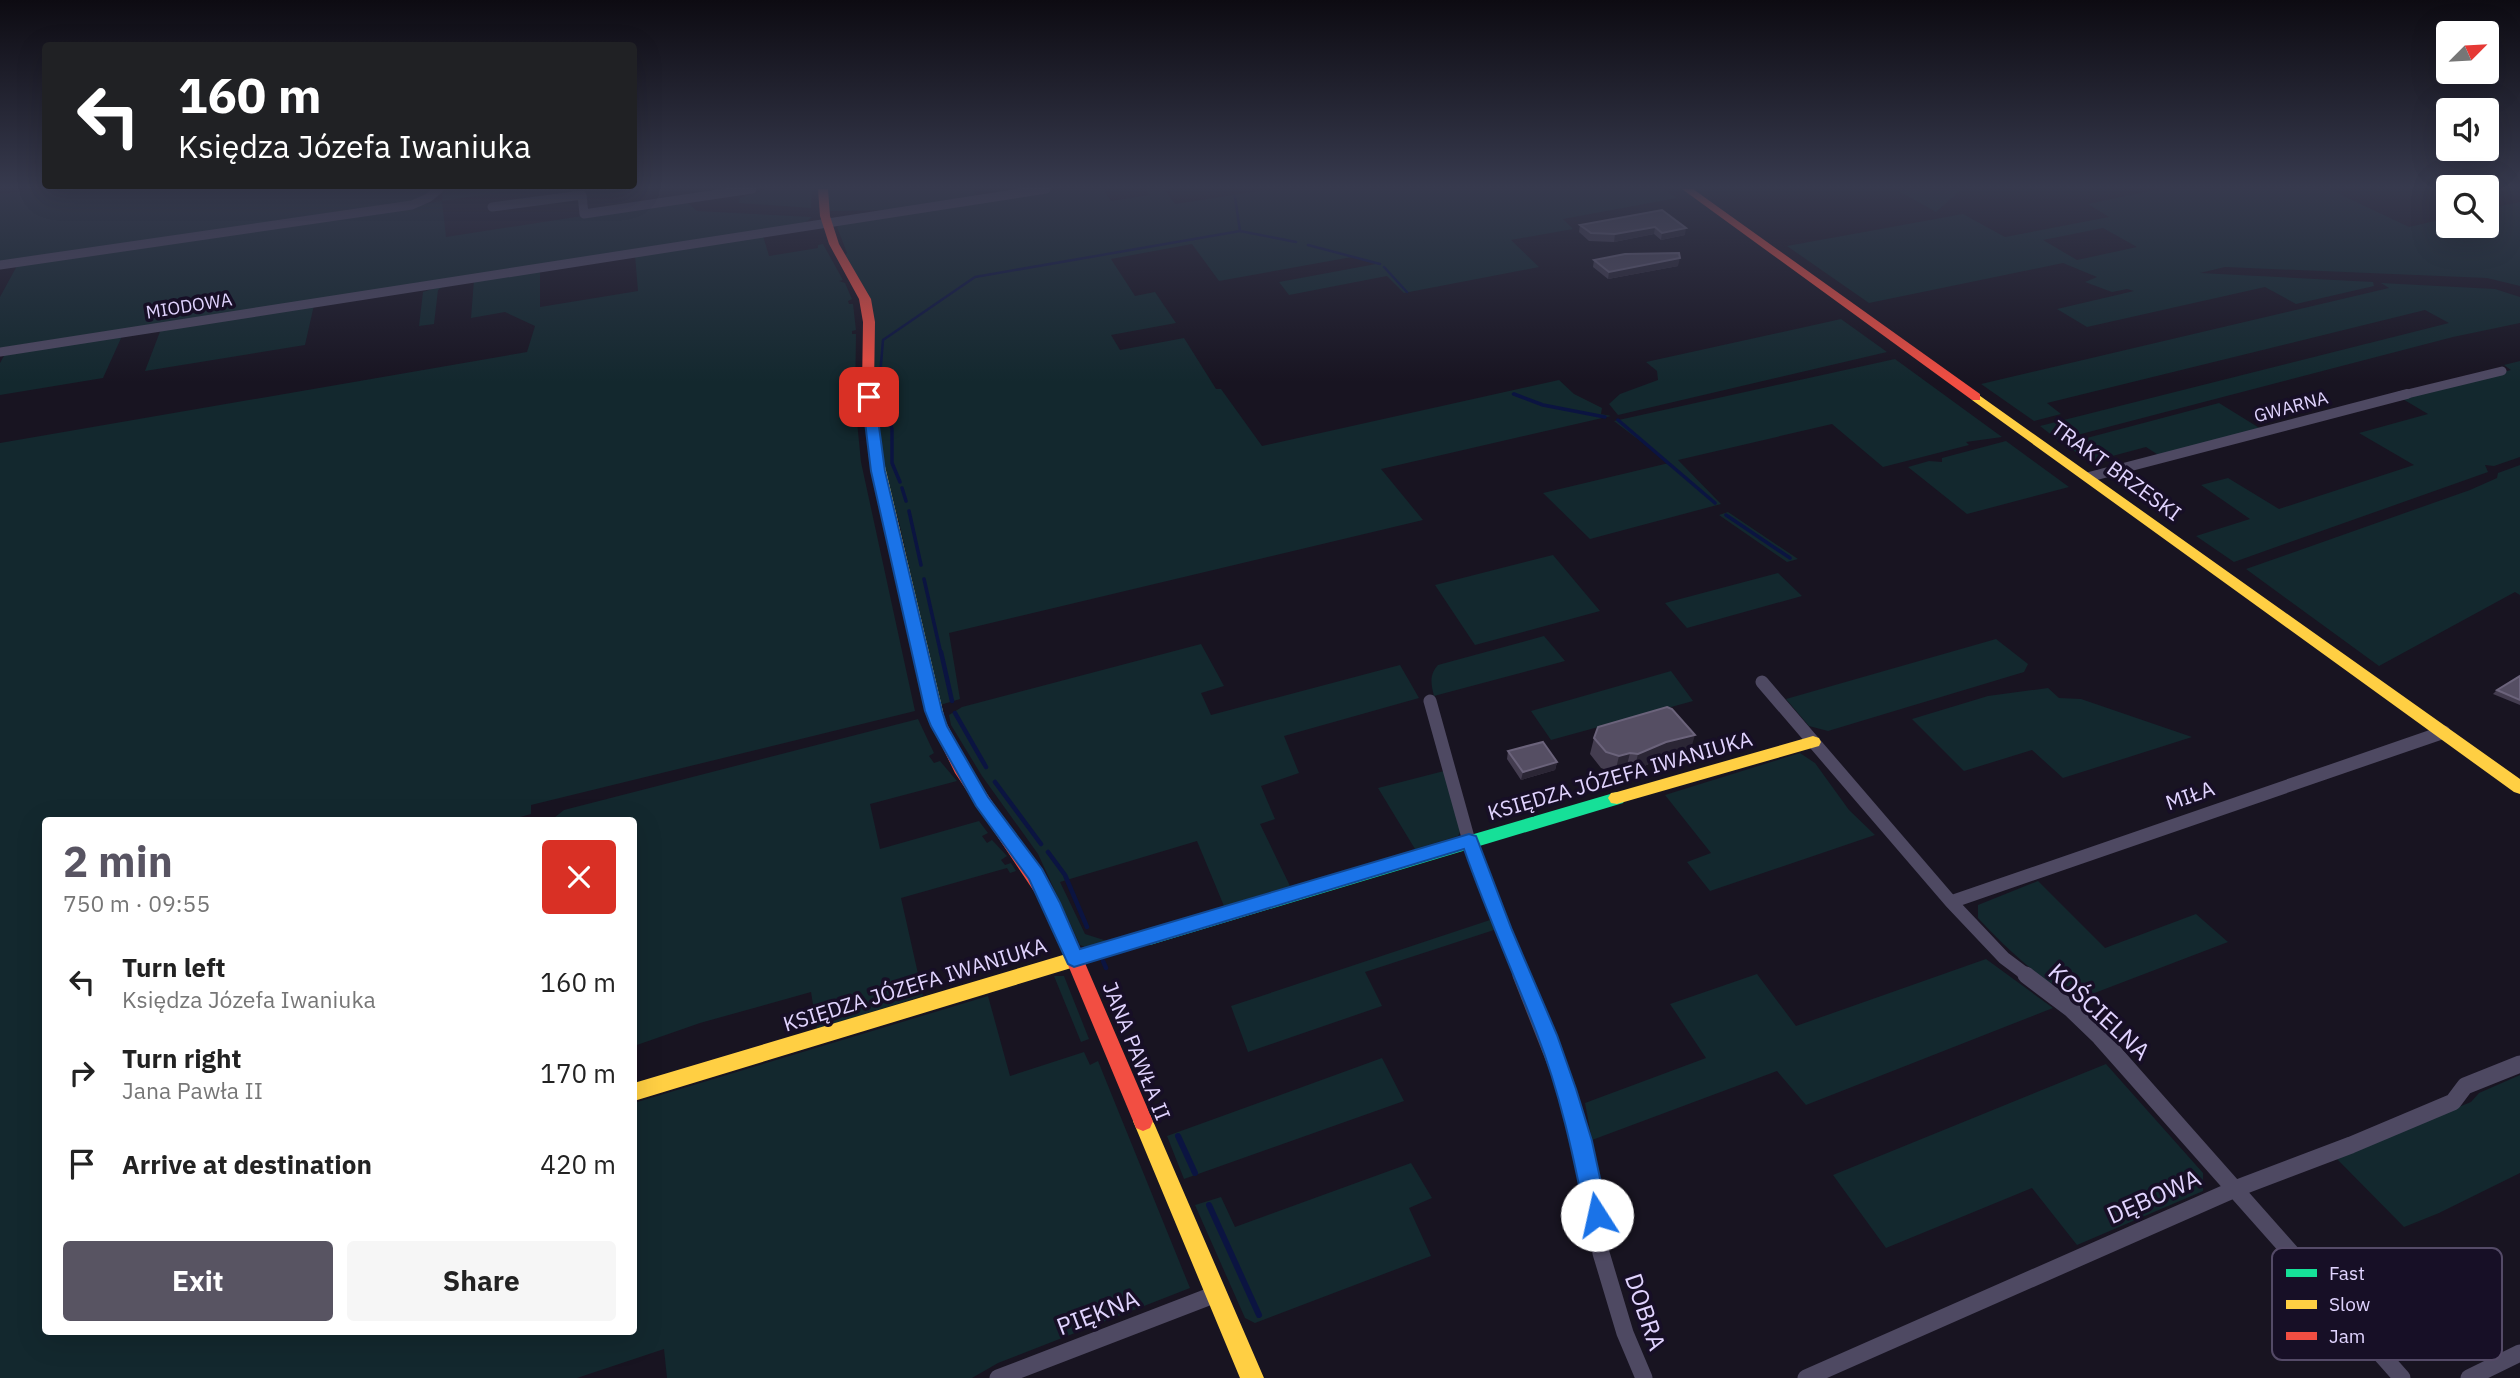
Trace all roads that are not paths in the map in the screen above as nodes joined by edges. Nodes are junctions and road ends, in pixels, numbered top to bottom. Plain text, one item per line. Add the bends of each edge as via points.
1 (80, 253) edge
2 (633, 253) edge
3 (839, 253) edge
4 (1777, 253) edge
5 (0, 265) edge
6 (0, 352) edge
7 (2502, 371) dead end
8 (2089, 477) junction
9 (1762, 682) dead end
10 (1430, 701) dead end
11 (2444, 732) junction
12 (1813, 742) junction
13 (2520, 788) edge
14 (1469, 841) junction
15 (1951, 902) junction
16 (1074, 959) junction
17 (2520, 1063) edge
18 (637, 1091) edge
19 (2235, 1189) junction
20 (2287, 1248) edge
21 (1216, 1294) junction
22 (2520, 1353) edge
23 (2386, 1360) edge
24 (998, 1378) edge
25 (1252, 1378) edge
26 (1644, 1378) edge
27 (1806, 1378) edge
28 (2402, 1378) edge
29 (2469, 1378) edge

1 - 5 street
2 - 6 street, MIODOWA
3 - 16 street, JANA PAWŁA II via 865,299 868,387 878,471 933,711 982,802 1035,874
4 - 8 street, TRAKT BRZESKI
7 - 8 street, GWARNA
8 - 11 street, TRAKT BRZESKI
9 - 12 street, KOŚCIELNA
10 - 14 street, DOBRA
11 - 13 street, TRAKT BRZESKI
11 - 15 street, MIŁA
12 - 14 street, KSIĘDZA JÓZEFA IWANIUKA
12 - 15 street, KOŚCIELNA
14 - 16 street, KSIĘDZA JÓZEFA IWANIUKA
14 - 26 street, DOBRA via 1566,1089 1594,1196 1601,1253
15 - 19 street, KOŚCIELNA via 2004,958 2100,1037
16 - 18 street, KSIĘDZA JÓZEFA IWANIUKA
16 - 21 street, JANA PAWŁA II
17 - 19 street, DĘBOWA via 2465,1086 2453,1102
19 - 20 street, KOŚCIELNA
19 - 27 street, DĘBOWA
21 - 24 street, PIĘKNA
21 - 25 street, JANA PAWŁA II
22 - 29 street
23 - 28 street, KOŚCIELNA

